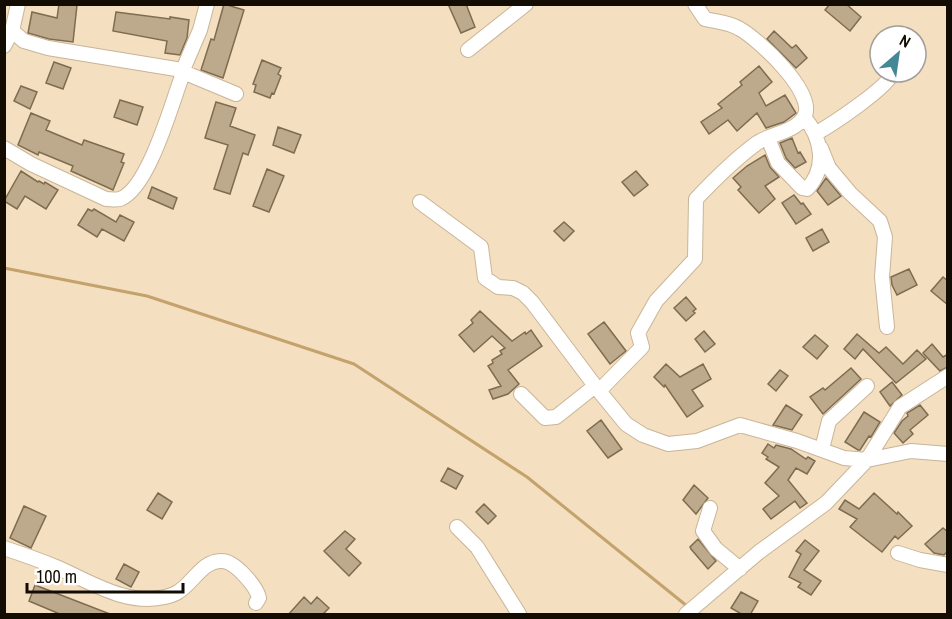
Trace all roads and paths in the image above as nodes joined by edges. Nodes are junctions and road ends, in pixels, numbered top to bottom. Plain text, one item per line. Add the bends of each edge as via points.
1 (18, 4) edge
2 (207, 4) edge
3 (526, 4) edge
4 (695, 4) edge
5 (12, 31) junction
6 (4, 46) edge
7 (468, 50) dead end
8 (182, 72) junction
9 (884, 84) edge
10 (236, 94) dead end
11 (804, 117) junction
12 (815, 134) junction
13 (768, 138) junction
14 (4, 148) edge
15 (821, 148) junction
16 (420, 202) dead end
17 (887, 327) dead end
18 (948, 376) edge
19 (867, 386) dead end
20 (597, 389) junction
21 (521, 394) dead end
22 (822, 450) junction
23 (948, 454) edge
24 (867, 460) junction
25 (710, 508) dead end
26 (457, 527) dead end
27 (4, 548) edge
28 (898, 553) dead end
29 (948, 565) edge
30 (740, 569) junction
31 (256, 603) dead end
32 (519, 615) edge
33 (686, 615) edge

1 - 5 street
2 - 8 street
3 - 7 street
4 - 11 street via 705,19 739,28 769,51 796,86 806,106
5 - 6 street
5 - 8 street via 24,41 48,48
8 - 10 street
8 - 14 street via 143,176 120,200 106,199
9 - 12 street
11 - 12 street
11 - 13 street
12 - 15 street
13 - 15 street via 778,163 807,189 819,166
13 - 20 street via 758,142 696,199 695,259 656,302 638,333 642,347
15 - 17 street via 829,168 880,221 885,237 882,277
16 - 20 street via 481,247 485,278 498,287 523,293
18 - 24 street via 900,407
19 - 22 street via 829,421
20 - 21 street via 556,417 544,418
20 - 22 street via 626,424 669,444 697,441 740,425
22 - 24 street via 844,458
23 - 24 street via 911,451
24 - 30 street via 826,503
25 - 30 street via 703,531 716,549
26 - 32 street via 477,547
27 - 31 street via 120,596 142,599 178,593 209,564 221,560 242,573 258,591
28 - 29 street
30 - 33 street

